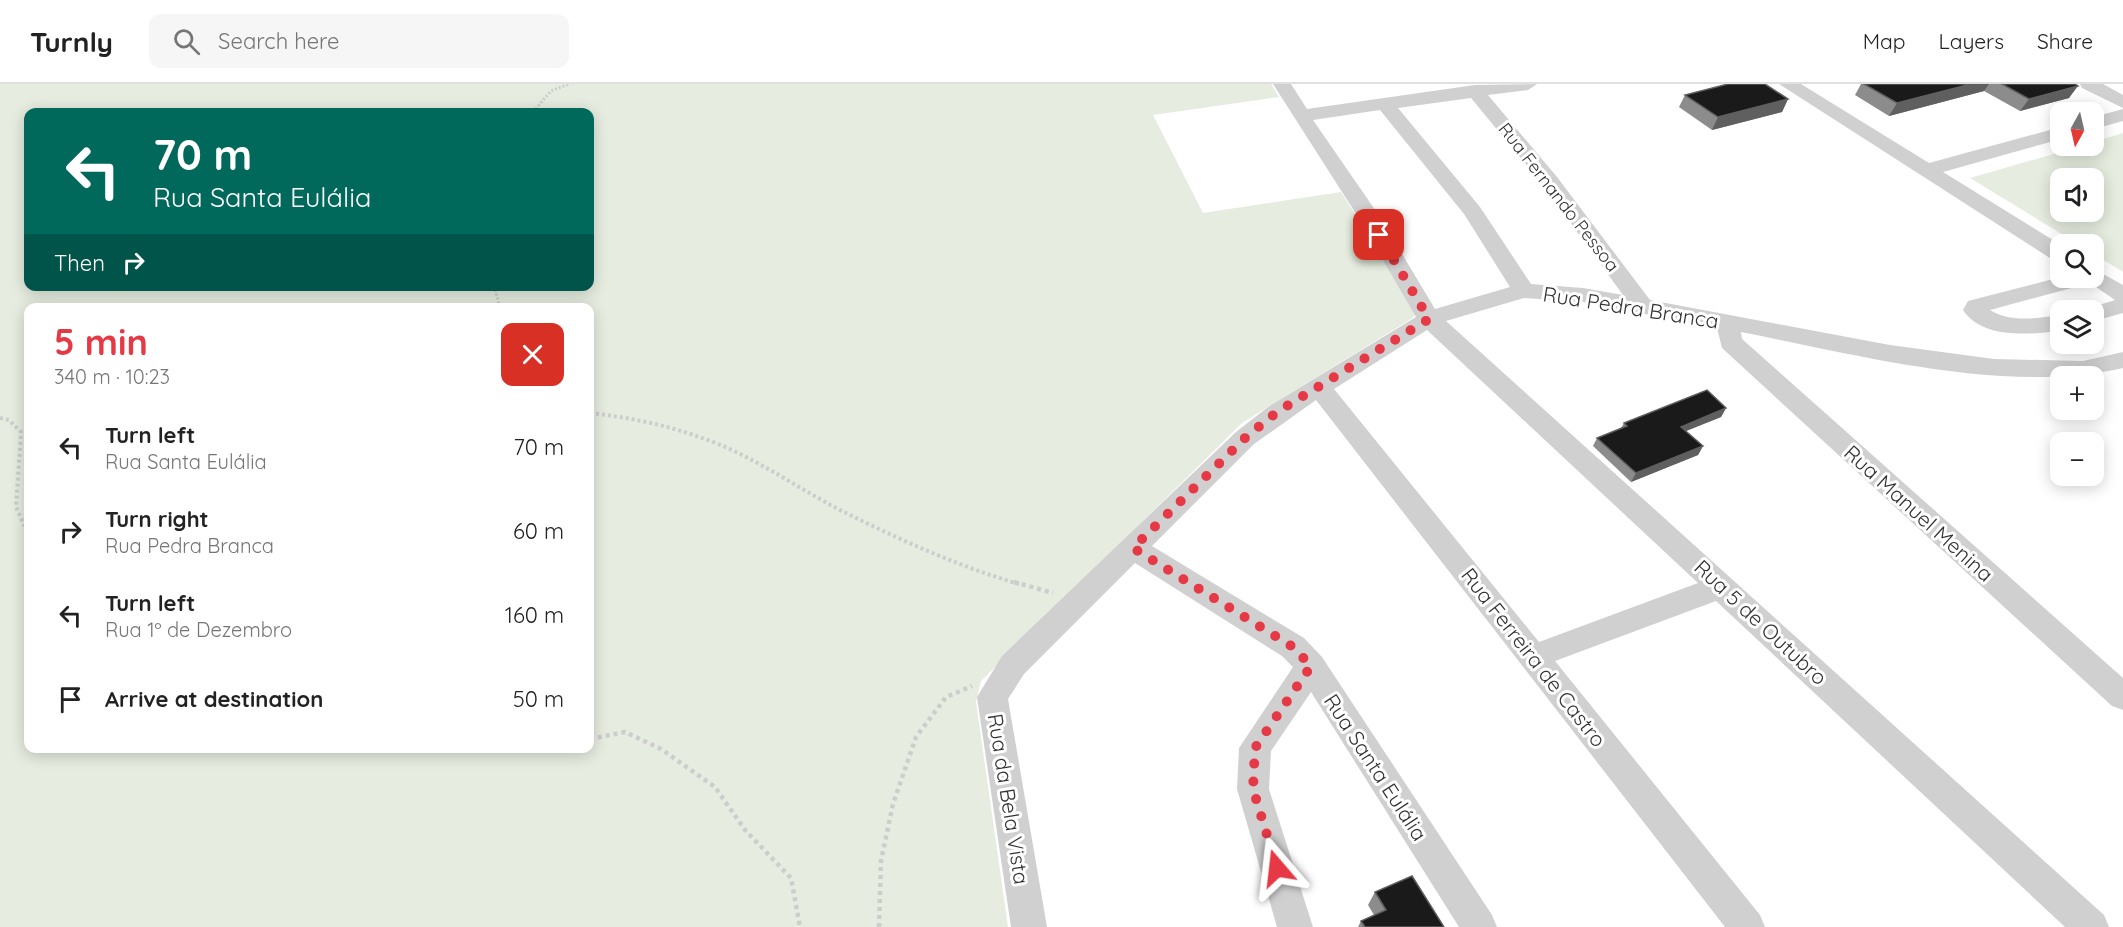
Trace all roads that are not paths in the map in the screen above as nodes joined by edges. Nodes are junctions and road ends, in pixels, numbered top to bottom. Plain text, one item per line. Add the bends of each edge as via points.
1 (1282, 84) edge
2 (1528, 84) edge
3 (1788, 84) edge
4 (2089, 84) edge
5 (1475, 92) junction
6 (2123, 102) edge
7 (1384, 103) junction
8 (2123, 115) edge
9 (1301, 116) junction
10 (2104, 120) edge
11 (2050, 136) edge
12 (1926, 170) junction
13 (2050, 248) edge
14 (2104, 283) edge
15 (2050, 287) edge
16 (1524, 291) junction
17 (2123, 295) edge
18 (1642, 304) junction
19 (2123, 305) edge
20 (2104, 311) edge
21 (1429, 319) junction
22 (1728, 321) junction
23 (2050, 324) edge
24 (2123, 360) edge
25 (1319, 387) junction
26 (1133, 548) junction
27 (1723, 586) junction
28 (1534, 656) junction
29 (1311, 666) junction
30 (2123, 697) edge
31 (1029, 927) edge
32 (1295, 927) edge
33 (1479, 927) edge
34 (1747, 927) edge
35 (2091, 927) edge

1 - 9 street, Rua 5 de Outubro
2 - 5 street
3 - 12 street
4 - 6 street
5 - 7 street
5 - 18 street, Rua Fernando Pessoa via 1550,181
7 - 9 street
7 - 16 street via 1473,212
8 - 10 street
9 - 21 street, Rua 5 de Outubro via 1369,217
11 - 12 street
12 - 13 street
14 - 17 street
15 - 23 street via 1976,306 1975,310 1997,324
16 - 18 street, Rua Pedra Branca via 1583,294
16 - 21 street, Rua Pedra Branca
18 - 22 street, Rua Pedra Branca
19 - 20 street
21 - 25 street, Rua Pedra Branca
21 - 27 street, Rua 5 de Outubro
22 - 24 street, Rua Pedra Branca via 1890,353 1994,368 2083,369
22 - 30 street, Rua Manuel Menina via 1730,342
25 - 26 street, Rua Pedra Branca via 1277,412 1245,438
25 - 28 street, Rua Ferreira de Castro
26 - 29 street, Rua Santa Eulália via 1293,647
26 - 31 street, Rua da Bela Vista via 1013,665 992,697
27 - 28 street
27 - 35 street, Rua 5 de Outubro
28 - 34 street, Rua Ferreira de Castro
29 - 32 street via 1255,748 1253,789
29 - 33 street, Rua Santa Eulália

